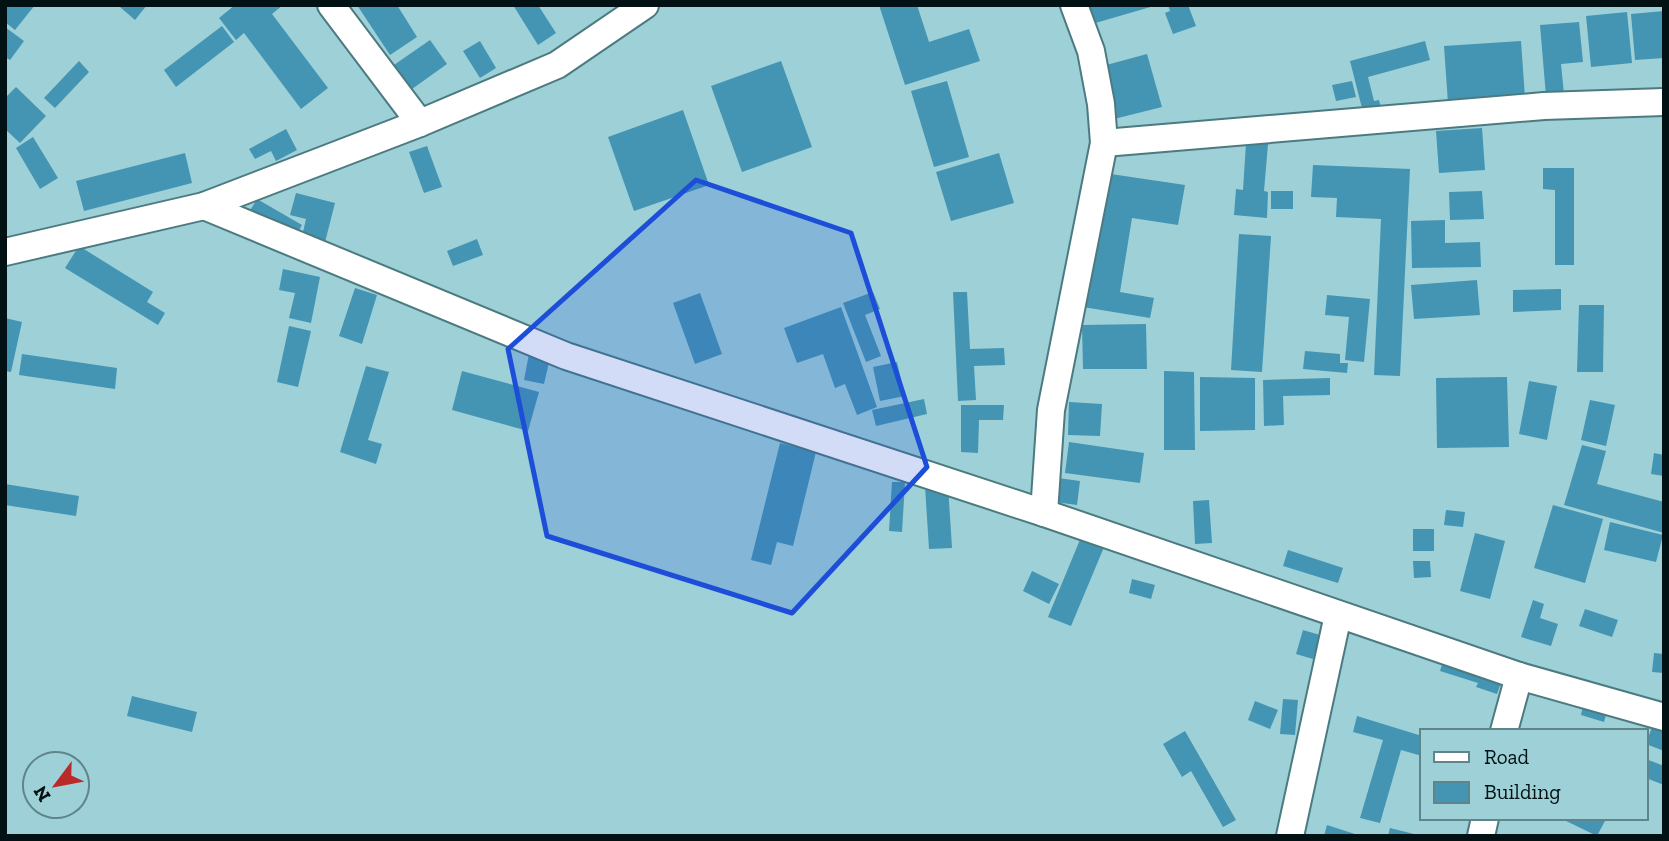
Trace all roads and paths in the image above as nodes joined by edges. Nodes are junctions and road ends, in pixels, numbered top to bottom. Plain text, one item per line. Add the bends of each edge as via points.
1 (331, 5) edge
2 (645, 5) edge
3 (1074, 5) edge
4 (1664, 102) edge
5 (421, 123) junction
6 (1104, 143) junction
7 (204, 206) junction
8 (5, 252) edge
9 (1044, 513) junction
10 (1338, 615) junction
11 (1519, 676) junction
12 (1664, 717) edge
13 (1505, 729) edge
14 (1290, 836) edge

1 - 5 street
2 - 5 street via 557,65
3 - 6 street via 1091,51
4 - 6 street via 1544,106
5 - 7 street
6 - 9 street via 1051,410
7 - 8 street
7 - 9 street via 566,356
9 - 10 street
10 - 11 street
10 - 14 street
11 - 12 street
11 - 13 street

